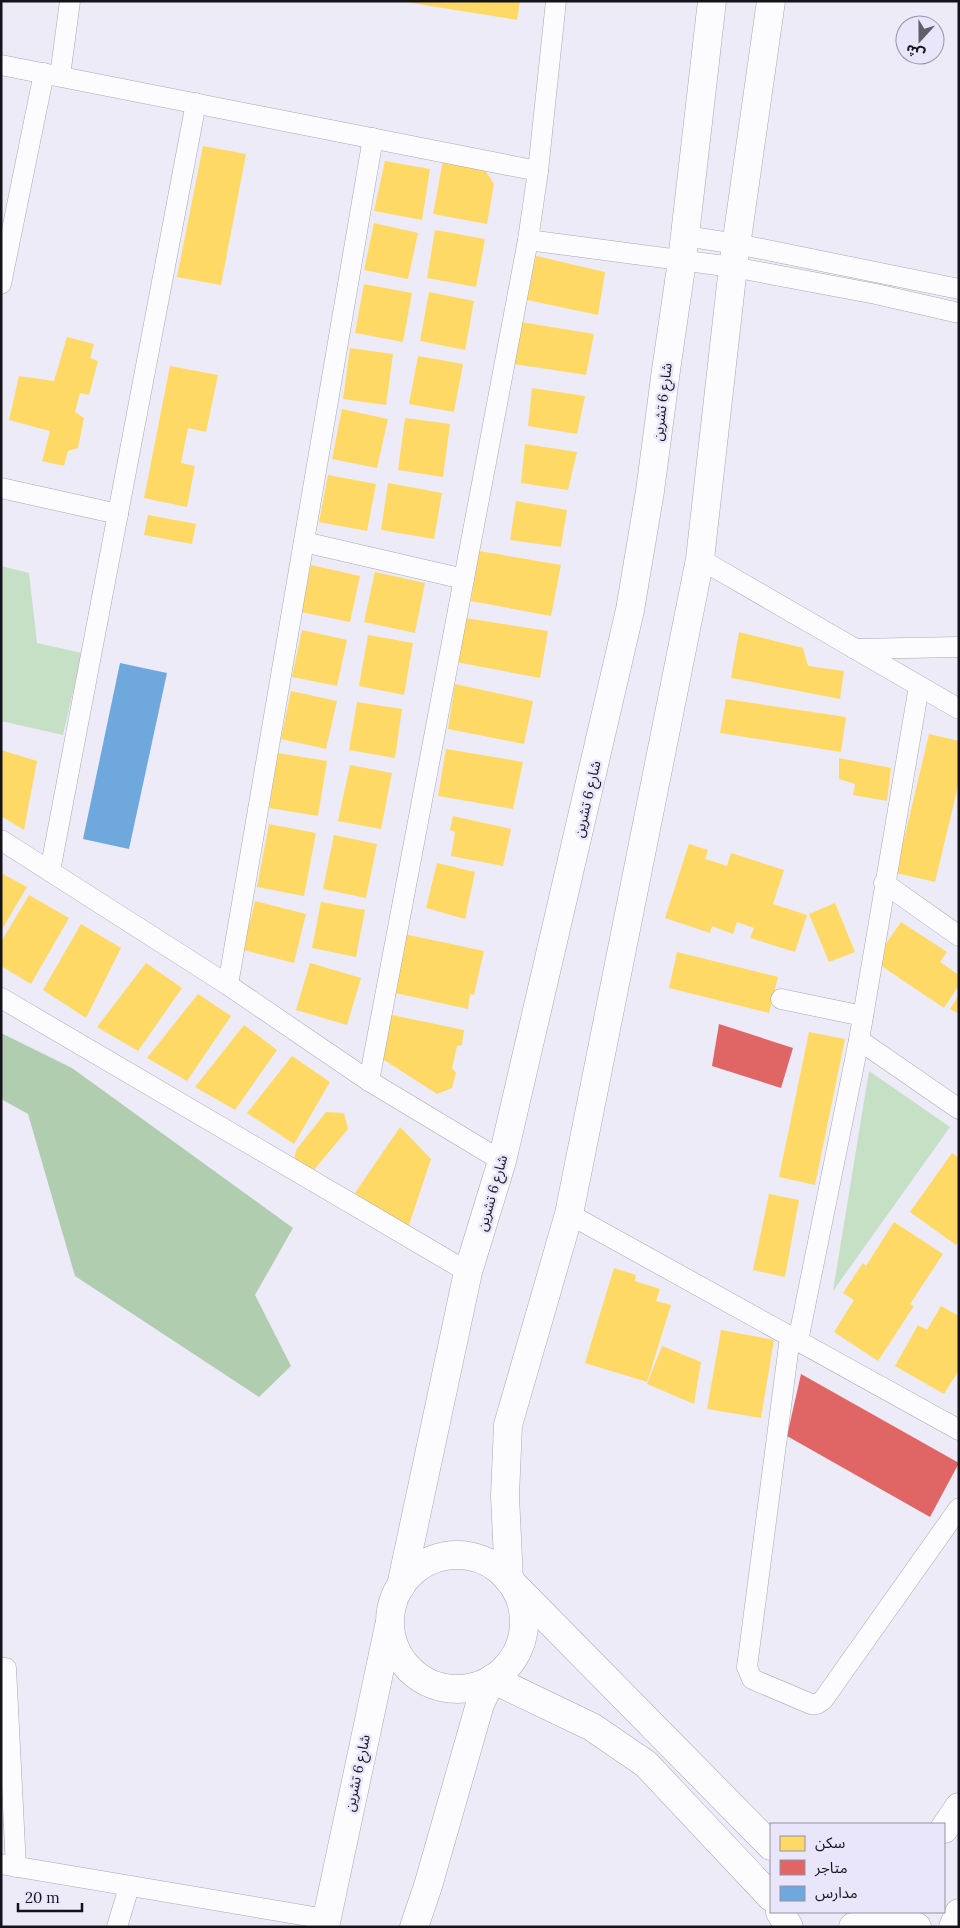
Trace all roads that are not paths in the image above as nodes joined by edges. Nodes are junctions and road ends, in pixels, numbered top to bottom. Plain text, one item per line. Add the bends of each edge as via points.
1 (70, 1) edge
2 (556, 1) edge
3 (712, 1) edge
4 (771, 1) edge
5 (1, 65) edge
6 (52, 75) junction
7 (196, 103) junction
8 (373, 138) junction
9 (538, 171) junction
10 (528, 240) junction
11 (683, 248) junction
12 (735, 256) junction
13 (1, 284) edge
14 (959, 289) edge
15 (959, 313) edge
16 (1, 488) edge
17 (118, 514) junction
18 (304, 542) junction
19 (700, 559) junction
20 (464, 578) junction
21 (959, 647) edge
22 (854, 649) junction
23 (919, 686) junction
24 (959, 709) edge
25 (1, 840) edge
26 (50, 871) junction
27 (884, 883) junction
28 (957, 930) edge
29 (228, 985) junction
30 (1, 998) edge
31 (781, 999) dead end
32 (863, 1016) junction
33 (859, 1040) junction
34 (369, 1081) junction
35 (959, 1109) edge
36 (502, 1161) junction
37 (569, 1214) junction
38 (468, 1272) junction
39 (794, 1339) junction
40 (959, 1430) edge
41 (959, 1508) edge
42 (509, 1580) junction
43 (401, 1586) junction
44 (390, 1619) junction
45 (1, 1668) edge
46 (492, 1679) junction
47 (959, 1807) edge
48 (945, 1828) edge
49 (770, 1845) edge
50 (9, 1866) edge
51 (129, 1887) junction
52 (770, 1896) edge
53 (781, 1913) edge
54 (959, 1913) edge
55 (872, 1918) edge
56 (325, 1923) edge
57 (117, 1927) edge
58 (414, 1927) edge
59 (789, 1927) edge
60 (916, 1927) edge
61 (953, 1927) edge

1 - 6 street
2 - 9 street
3 - 11 main road, شارع 6 تشرين
4 - 12 main road
5 - 6 street
6 - 7 street
6 - 13 street
7 - 8 street
7 - 17 street
8 - 9 street
8 - 18 street
9 - 10 street
10 - 11 street
10 - 20 street
11 - 12 street
11 - 36 main road, شارع 6 تشرين via 650,492 630,610
12 - 14 street
12 - 15 street
12 - 19 main road
16 - 17 street
17 - 26 street
18 - 20 street
18 - 29 street
19 - 22 street
19 - 37 main road
20 - 34 street
21 - 22 street
22 - 23 street
23 - 24 street
23 - 27 street
25 - 26 street
26 - 29 street
27 - 28 street
27 - 32 street
29 - 34 street
30 - 38 street
31 - 32 street
32 - 33 street
33 - 35 street
33 - 39 street
34 - 36 street
36 - 38 main road, شارع 6 تشرين
37 - 39 street
37 - 42 main road via 508,1425
38 - 43 main road, شارع 6 تشرين
39 - 40 street
39 - 41 street via 747,1668 752,1679 810,1704 823,1700
42 - 43 main road via 494,1566 481,1560 453,1555 433,1560 415,1570
42 - 46 main road via 520,1600 524,1622 521,1645 510,1664
42 - 49 main road
43 - 44 main road via 393,1602
44 - 46 main road via 392,1640 401,1659 415,1674 433,1685 473,1688
44 - 56 main road, شارع 6 تشرين
45 - 50 street via 6,1668
46 - 52 main road via 592,1727 646,1764
46 - 58 main road via 480,1704
47 - 48 main road
50 - 51 street
51 - 56 street
51 - 57 street
53 - 59 main road
54 - 61 main road
55 - 60 main road via 908,1922

